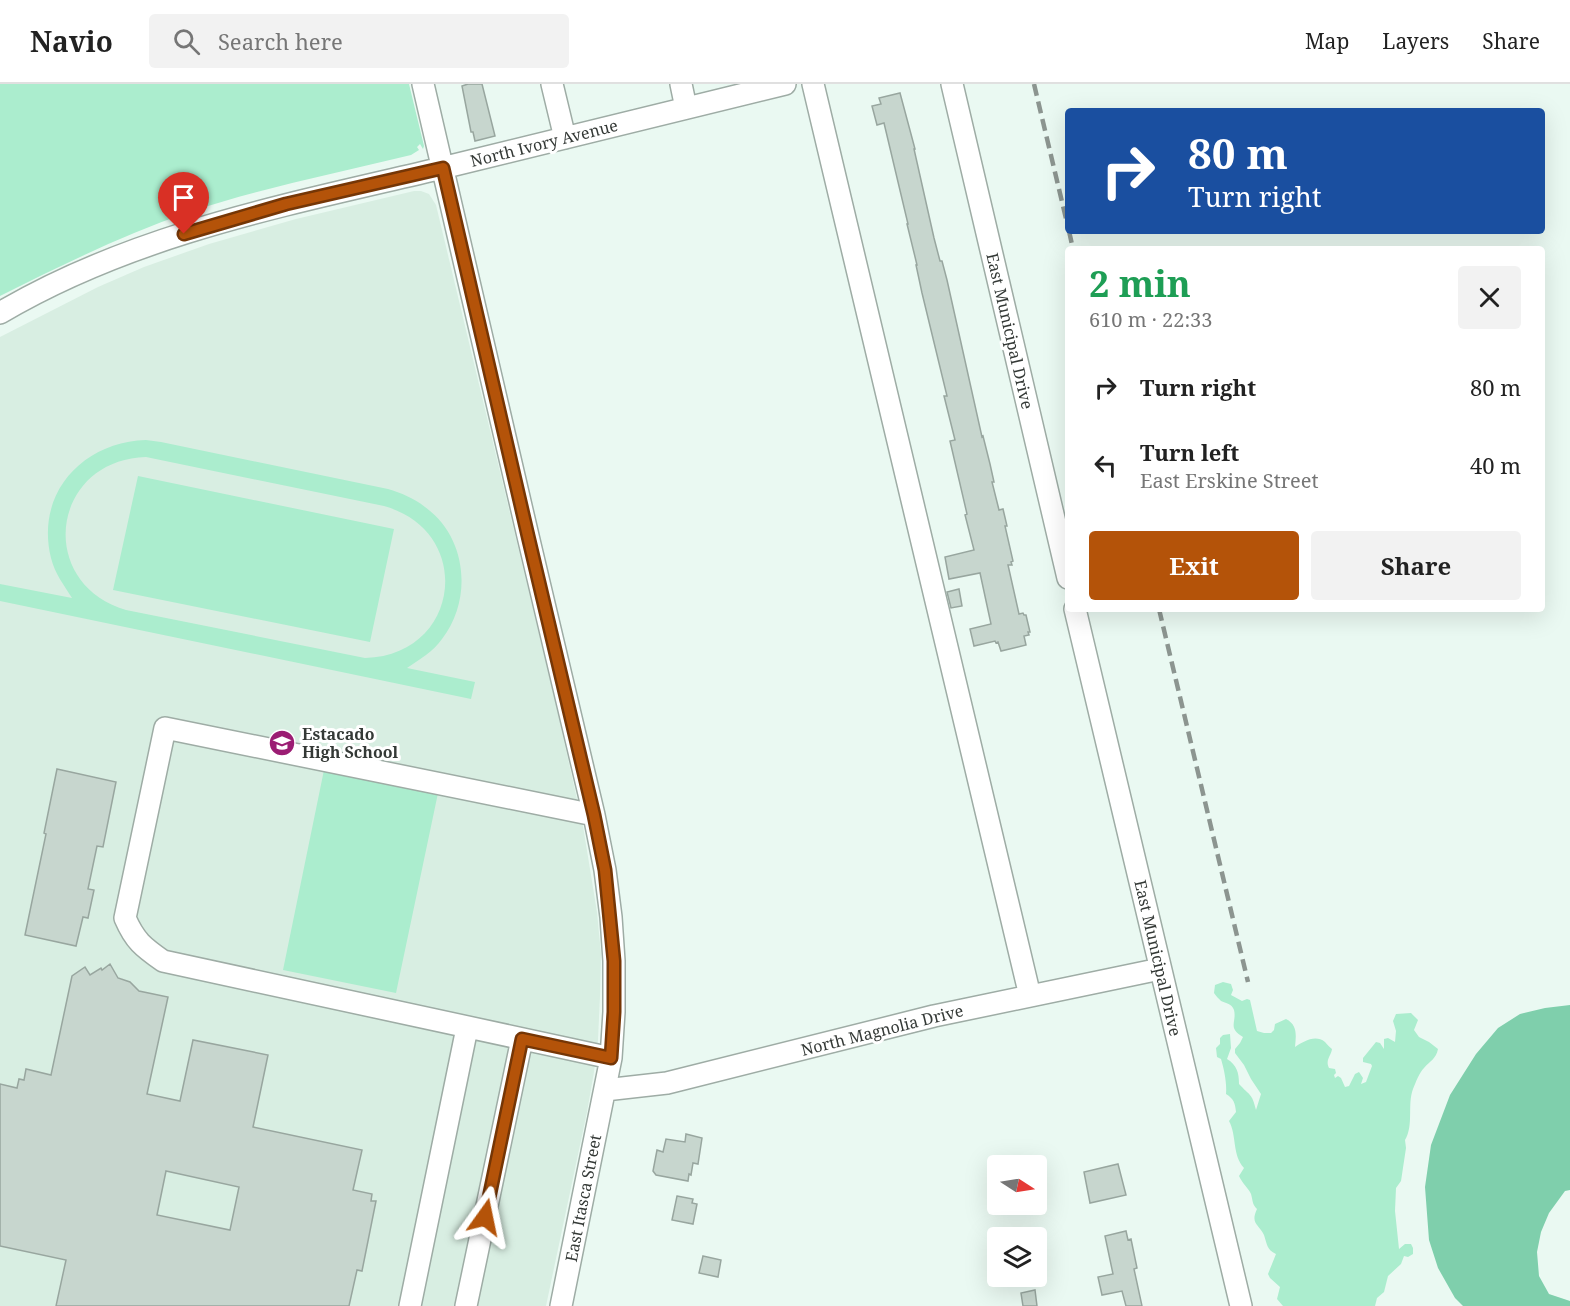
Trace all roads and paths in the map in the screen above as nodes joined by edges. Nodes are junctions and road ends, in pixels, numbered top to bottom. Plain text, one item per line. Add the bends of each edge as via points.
1 (423, 84) edge
2 (552, 84) edge
3 (681, 84) edge
4 (785, 84) edge
5 (813, 84) edge
6 (952, 84) edge
7 (686, 108) junction
8 (565, 138) junction
9 (443, 168) junction
10 (0, 313) edge
11 (1065, 565) edge
12 (1076, 612) edge
13 (594, 815) junction
14 (1160, 969) junction
15 (1030, 996) junction
16 (468, 1028) junction
17 (522, 1039) junction
18 (611, 1058) junction
19 (605, 1090) junction
20 (410, 1306) edge
21 (466, 1306) edge
22 (561, 1306) edge
23 (1241, 1306) edge

1 - 9 street, East Itasca Street
2 - 8 street
3 - 7 street
4 - 7 street, North Ivory Avenue
5 - 15 street
6 - 11 street, East Municipal Drive
7 - 8 street, North Ivory Avenue
8 - 9 street, North Ivory Avenue
9 - 10 street, North Ivory Avenue via 286,204 166,239 65,279
9 - 13 street, East Itasca Street
12 - 14 street, East Municipal Drive
13 - 16 street via 165,729 126,918 139,943 163,961
13 - 18 street, East Itasca Street via 614,950
14 - 15 street, North Magnolia Drive
14 - 23 street, East Municipal Drive
15 - 19 street, North Magnolia Drive via 667,1083
16 - 17 street
16 - 20 street
17 - 18 street
17 - 21 street
18 - 19 street, East Itasca Street
19 - 22 street, East Itasca Street

